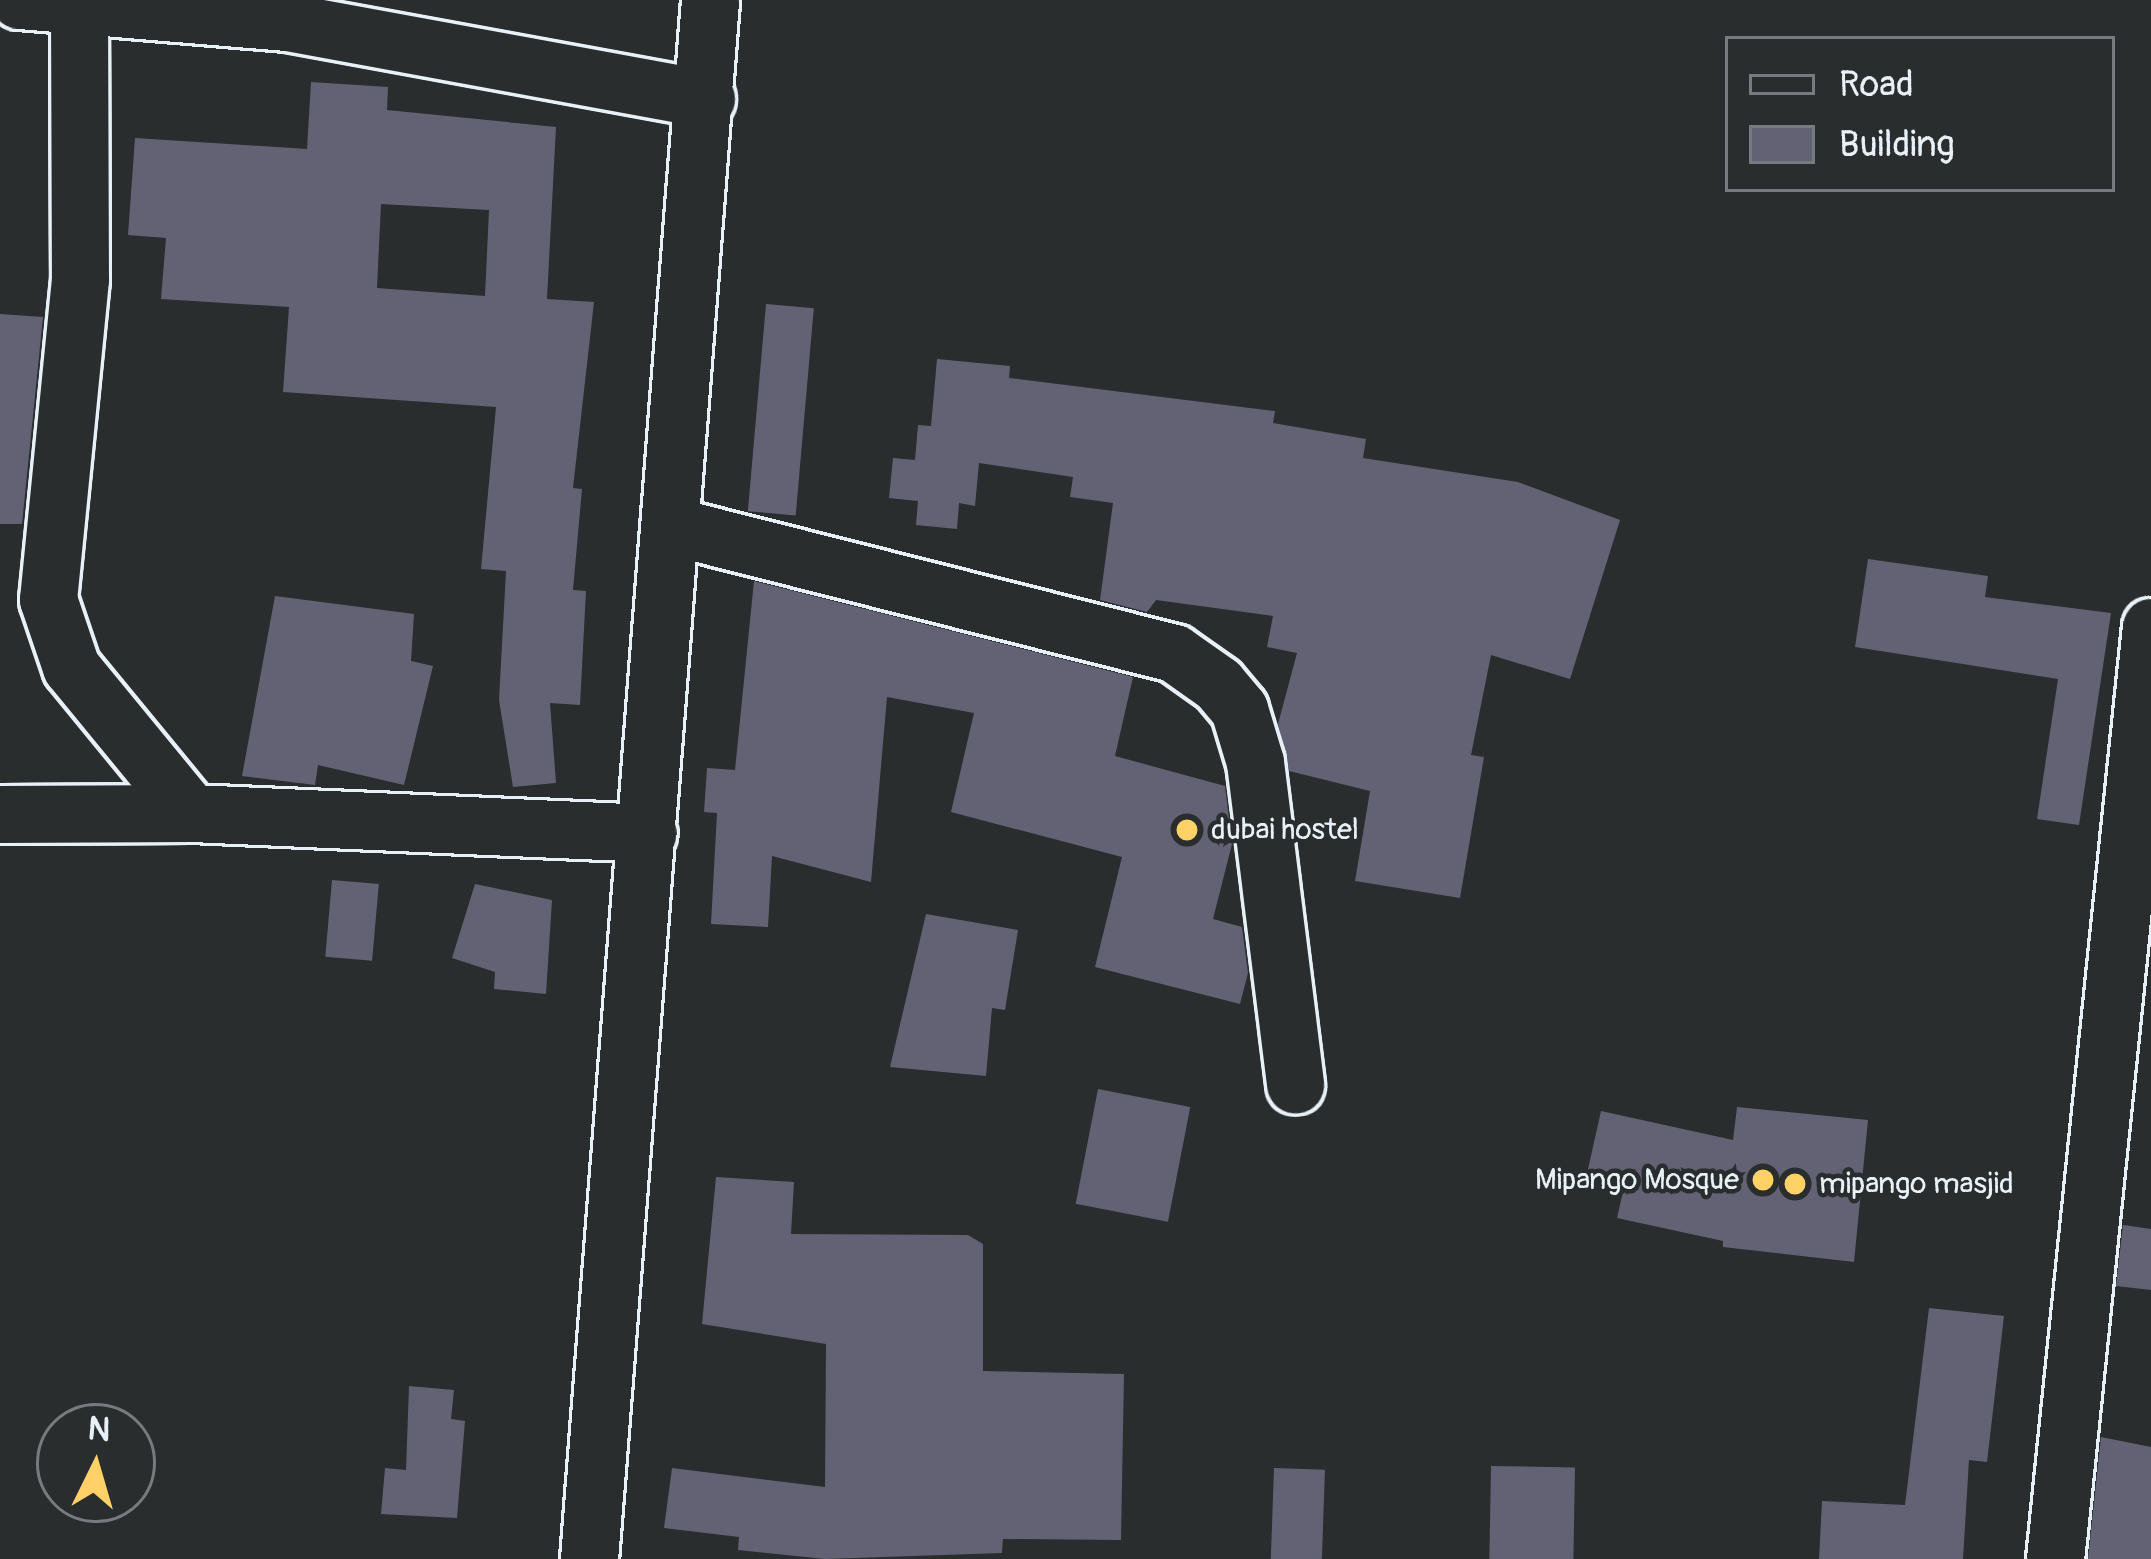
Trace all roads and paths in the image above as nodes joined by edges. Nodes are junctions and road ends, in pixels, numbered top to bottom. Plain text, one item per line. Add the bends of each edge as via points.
1 (19, 0) edge
2 (710, 0) edge
3 (79, 5) junction
4 (706, 98) junction
5 (672, 526) junction
6 (2151, 627) edge
7 (191, 813) junction
8 (0, 814) edge
9 (647, 832) junction
10 (1295, 1084) dead end
11 (589, 1559) edge
12 (2056, 1559) edge

1 - 3 street
2 - 4 street
3 - 4 street via 288,22
3 - 7 street via 80,279 48,599 71,668
4 - 5 street
5 - 9 street
5 - 10 street via 1174,653 1218,684 1239,709 1255,762
6 - 12 street
7 - 8 street
7 - 9 street
9 - 11 street

